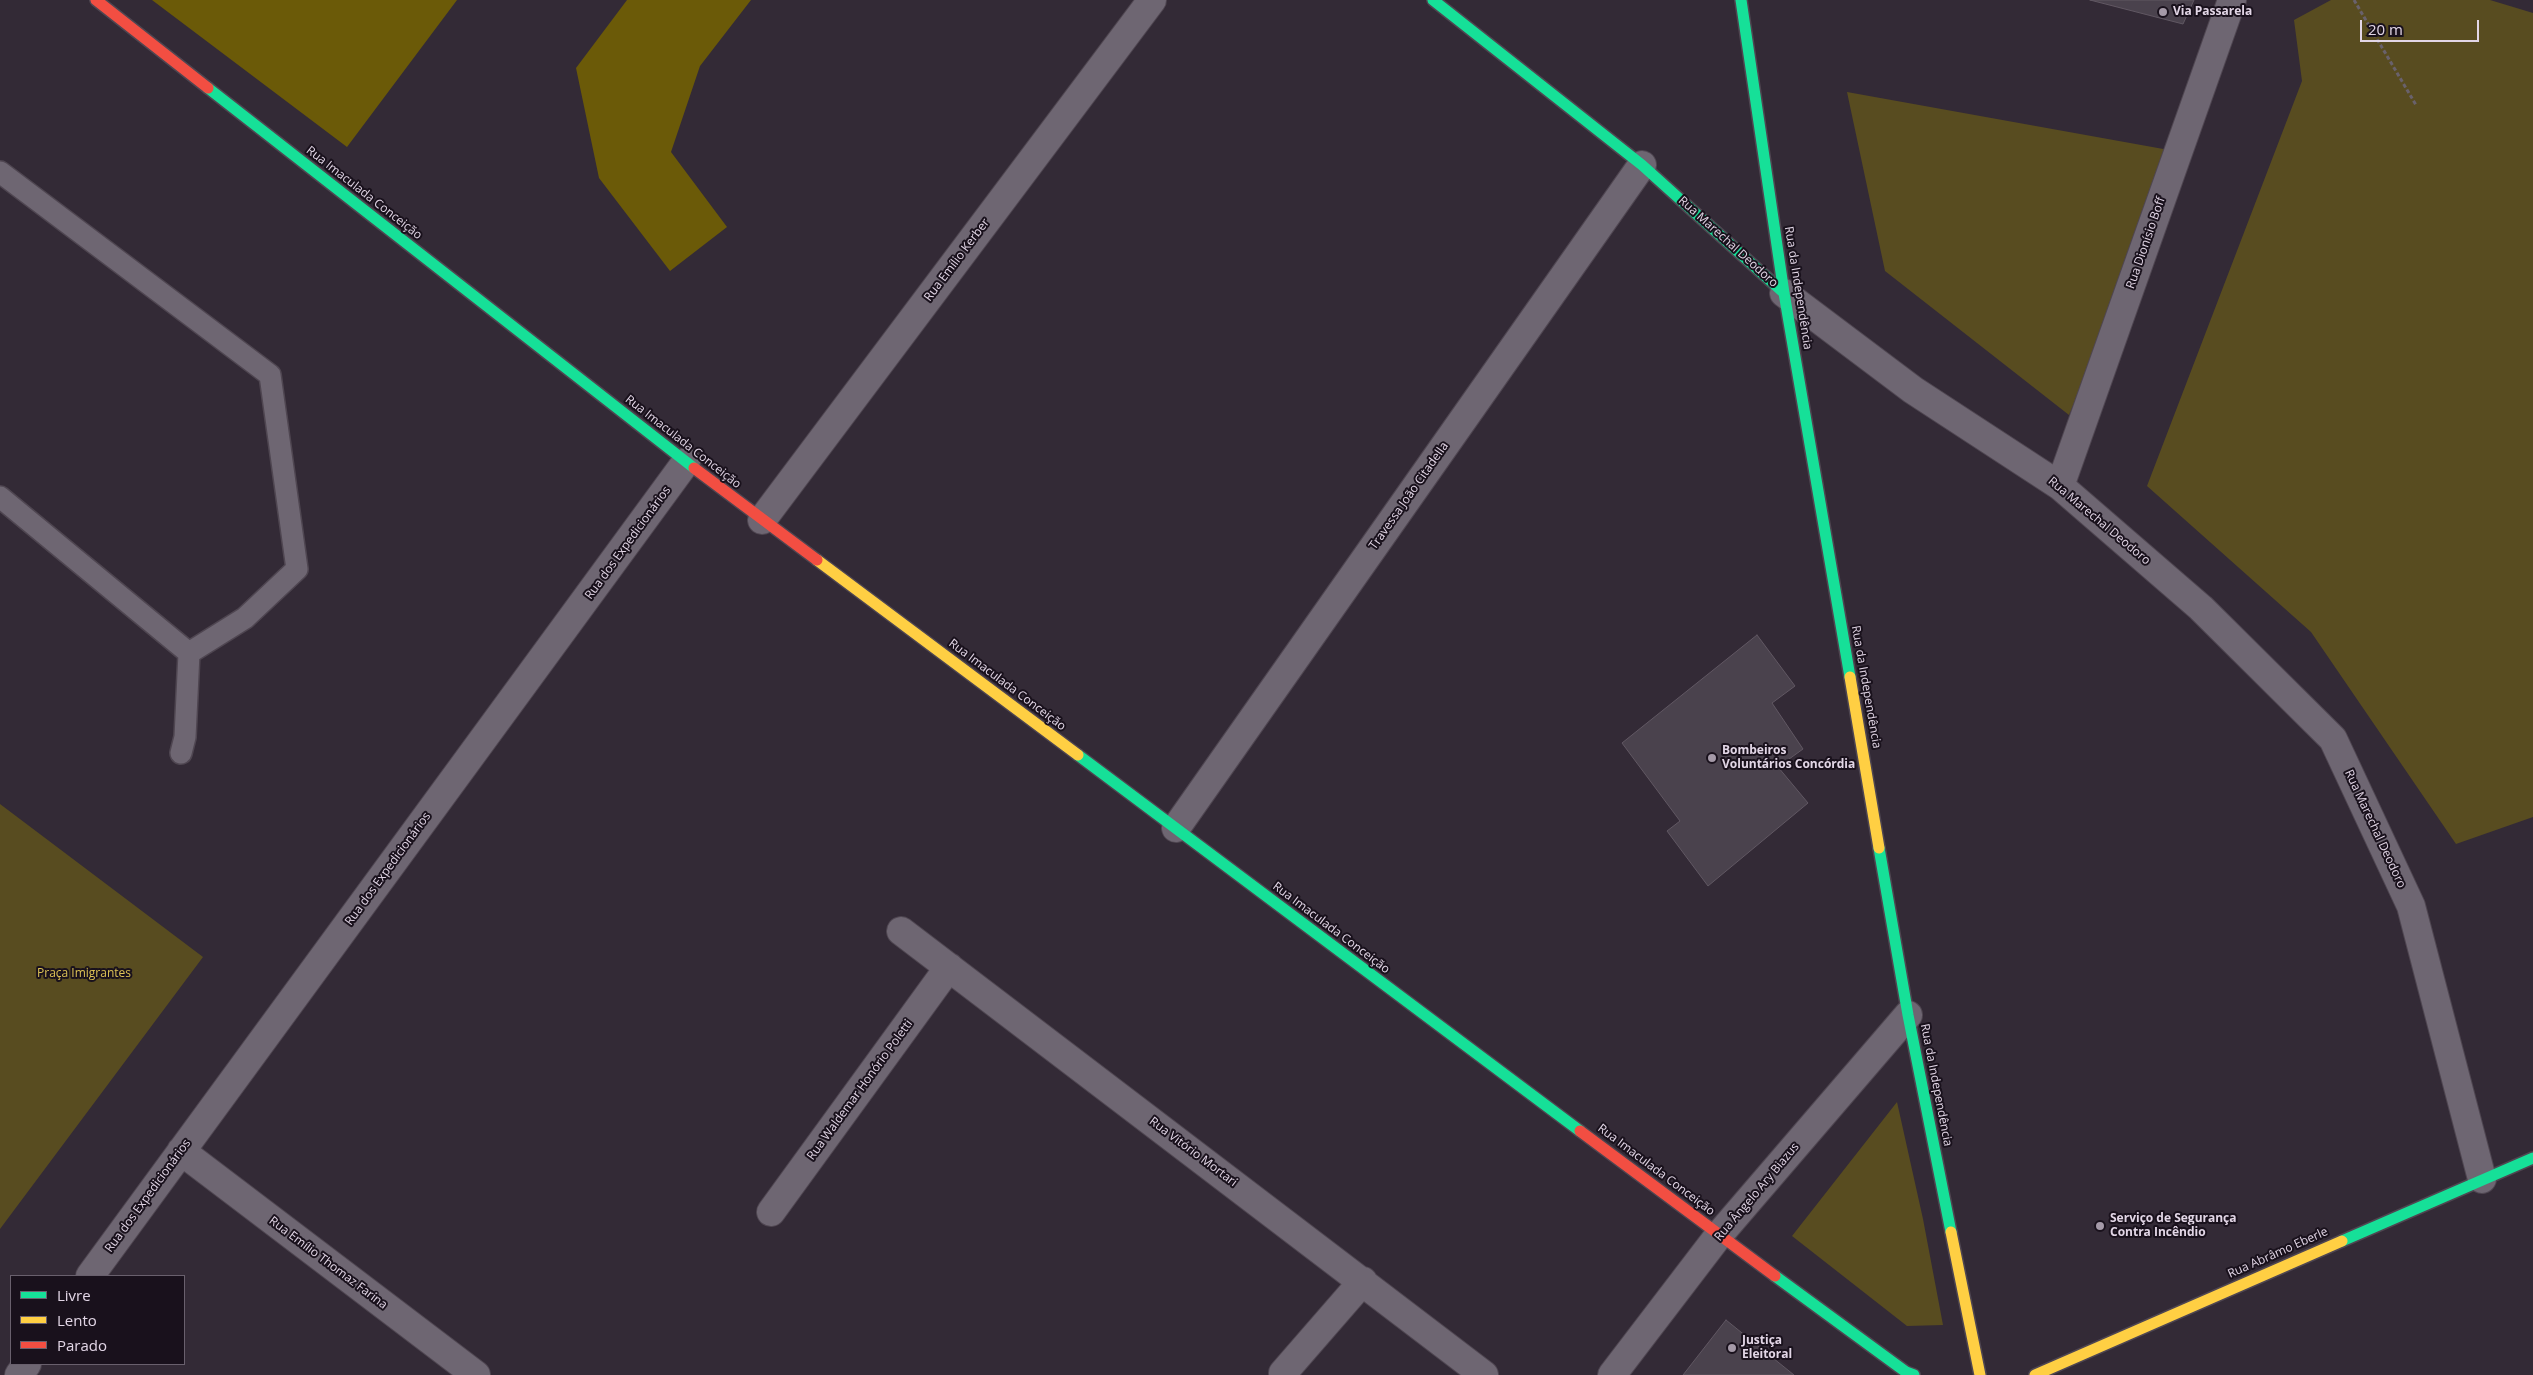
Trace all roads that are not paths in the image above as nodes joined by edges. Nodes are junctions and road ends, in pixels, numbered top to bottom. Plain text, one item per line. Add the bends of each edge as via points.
1 (96, 0) edge
2 (1152, 0) edge
3 (1433, 0) edge
4 (1741, 0) edge
5 (2232, 0) edge
6 (1642, 164) junction
7 (0, 172) edge
8 (1784, 293) junction
9 (686, 462) junction
10 (2060, 486) junction
11 (0, 497) edge
12 (762, 520) junction
13 (188, 653) junction
14 (181, 753) dead end
15 (1176, 828) junction
16 (901, 931) dead end
17 (949, 967) junction
18 (1908, 1015) junction
19 (180, 1151) junction
20 (2533, 1158) edge
21 (2482, 1179) junction
22 (771, 1212) dead end
23 (1720, 1235) junction
24 (91, 1275) edge
25 (1363, 1281) junction
26 (1283, 1373) dead end
27 (476, 1375) edge
28 (1484, 1375) edge
29 (1612, 1375) edge
30 (1914, 1375) edge
31 (1980, 1375) edge
32 (2035, 1375) edge

1 - 9 street, Rua Imaculada Conceição
2 - 12 street, Rua Emílio Kerber
3 - 6 street, Rua Marechal Deodoro
4 - 8 street, Rua da Independência
5 - 10 street, Rua Dionísio Boff
6 - 8 street, Rua Marechal Deodoro
6 - 15 street, Travessa João Citadella
7 - 13 lane via 270,375 297,569 245,618
8 - 10 street, Rua Marechal Deodoro via 1913,390
8 - 18 street, Rua da Independência
9 - 12 street, Rua Imaculada Conceição
9 - 19 street, Rua dos Expedicionários
10 - 21 street, Rua Marechal Deodoro via 2202,608 2333,739 2411,906
11 - 13 lane
12 - 15 street, Rua Imaculada Conceição
13 - 14 lane via 185,737
15 - 23 street, Rua Imaculada Conceição
16 - 17 street, Rua Vitório Mortari
17 - 22 street, Rua Waldemar Honório Poletti
17 - 25 street, Rua Vitório Mortari
18 - 23 street, Rua Ângelo Ary Biazus
18 - 31 street, Rua da Independência
19 - 24 street, Rua dos Expedicionários
19 - 27 street, Rua Emílio Thomaz Farina
20 - 21 street, Rua Abrâmo Eberle
21 - 32 street, Rua Abrâmo Eberle
23 - 29 street, Rua Ângelo Ary Biazus
23 - 30 street, Rua Imaculada Conceição
25 - 26 street
25 - 28 street, Rua Vitório Mortari

